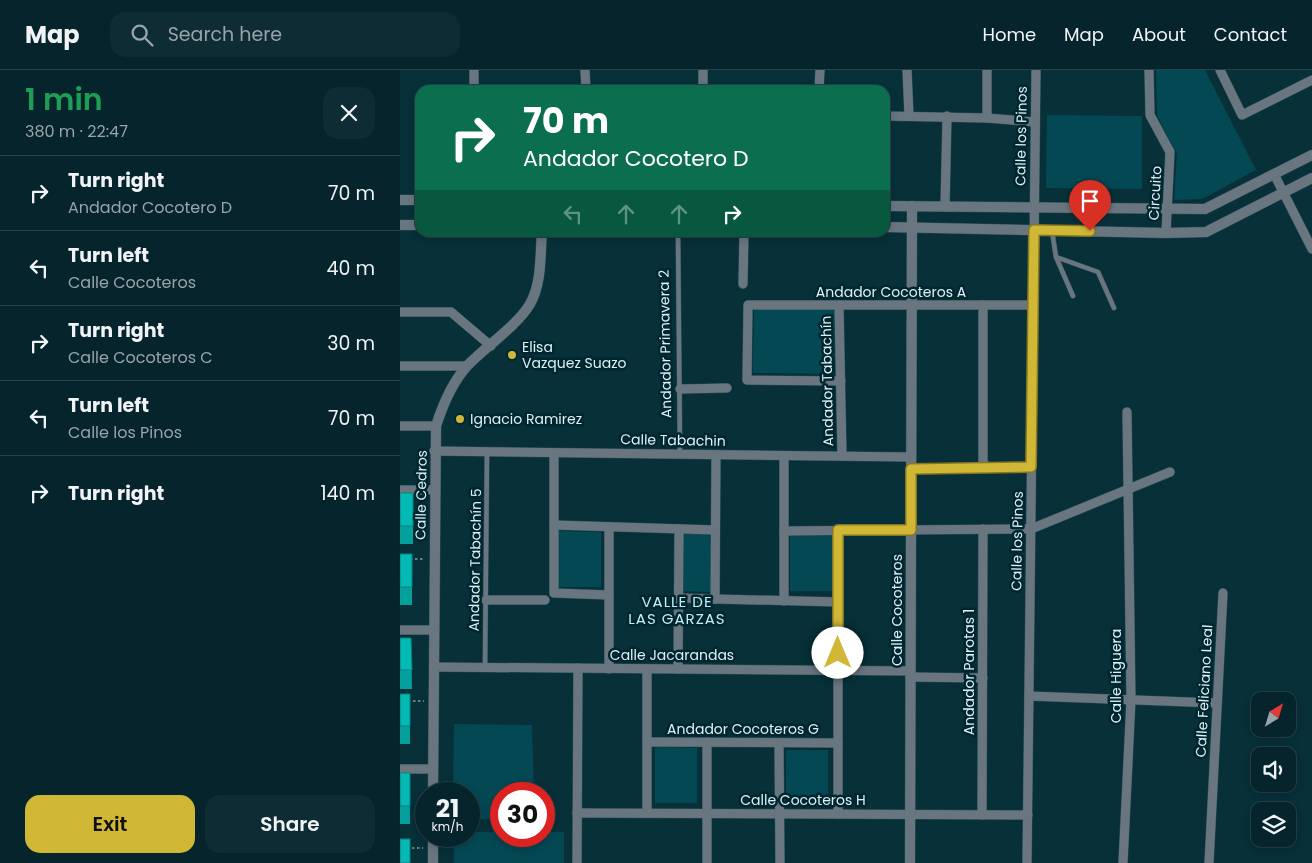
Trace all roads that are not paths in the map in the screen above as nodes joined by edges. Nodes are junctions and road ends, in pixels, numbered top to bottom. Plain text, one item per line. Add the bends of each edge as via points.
1 (474, 70) edge
2 (585, 70) edge
3 (703, 70) edge
4 (820, 70) edge
5 (907, 70) edge
6 (987, 70) edge
7 (1036, 70) edge
8 (1149, 70) edge
9 (1220, 70) edge
10 (1312, 80) edge
11 (474, 85) edge
12 (586, 85) edge
13 (703, 85) edge
14 (819, 85) edge
15 (890, 116) edge
16 (909, 116) junction
17 (947, 116) junction
18 (987, 118) junction
19 (1035, 122) junction
20 (1312, 155) edge
21 (1274, 174) junction
22 (1312, 178) edge
23 (1284, 192) junction
24 (400, 200) edge
25 (415, 200) edge
26 (890, 206) edge
27 (912, 206) junction
28 (1034, 206) junction
29 (946, 207) junction
30 (1168, 209) junction
31 (400, 225) edge
32 (415, 225) edge
33 (890, 227) edge
34 (912, 227) junction
35 (1034, 230) junction
36 (1052, 230) junction
37 (1166, 233) junction
38 (542, 237) edge
39 (678, 237) edge
40 (744, 237) edge
41 (1312, 249) edge
42 (1056, 257) junction
43 (743, 284) dead end
44 (1073, 296) dead end
45 (839, 305) junction
46 (911, 305) junction
47 (983, 305) junction
48 (1033, 305) junction
49 (1114, 308) dead end
50 (400, 312) edge
51 (491, 346) junction
52 (400, 366) edge
53 (468, 366) junction
54 (841, 381) junction
55 (728, 388) dead end
56 (680, 389) junction
57 (1127, 412) dead end
58 (400, 426) edge
59 (436, 426) junction
60 (434, 451) junction
61 (487, 452) junction
62 (554, 452) junction
63 (680, 454) junction
64 (716, 455) junction
65 (784, 456) junction
66 (842, 456) junction
67 (911, 457) junction
68 (1031, 467) junction
69 (989, 468) junction
70 (911, 469) junction
71 (1170, 472) dead end
72 (400, 490) edge
73 (434, 490) junction
74 (1127, 490) junction
75 (554, 526) junction
76 (609, 527) junction
77 (679, 529) junction
78 (983, 529) junction
79 (1031, 529) junction
80 (716, 530) junction
81 (838, 530) junction
82 (911, 530) junction
83 (784, 531) junction
84 (1223, 593) dead end
85 (609, 595) junction
86 (678, 598) junction
87 (715, 599) junction
88 (486, 600) junction
89 (545, 600) dead end
90 (784, 601) junction
91 (838, 602) junction
92 (400, 630) edge
93 (434, 630) junction
94 (434, 667) junction
95 (485, 668) junction
96 (578, 668) junction
97 (609, 669) junction
98 (647, 669) junction
99 (678, 669) junction
100 (838, 670) junction
101 (910, 674) junction
102 (982, 678) junction
103 (1029, 696) junction
104 (1131, 700) junction
105 (1216, 704) junction
106 (647, 742) junction
107 (707, 742) junction
108 (779, 743) junction
109 (838, 743) junction
110 (400, 769) edge
111 (433, 769) junction
112 (433, 782) edge
113 (577, 813) junction
114 (647, 813) junction
115 (707, 813) junction
116 (780, 814) junction
117 (838, 814) junction
118 (910, 814) junction
119 (982, 815) junction
120 (1028, 815) junction
121 (433, 847) edge
122 (433, 863) edge
123 (577, 863) edge
124 (707, 863) edge
125 (780, 863) edge
126 (910, 863) edge
127 (1027, 863) edge
128 (1123, 863) edge
129 (1209, 863) edge

1 - 11 street
2 - 12 street
3 - 13 street
4 - 14 street
5 - 16 street
6 - 18 street
7 - 19 street, Calle los Pinos
8 - 30 street, Circuito via 1150,115 1170,152
9 - 10 street via 1242,115
15 - 16 street
16 - 17 street
17 - 18 street
17 - 29 street
18 - 19 street
19 - 28 street, Calle los Pinos
20 - 21 street
21 - 23 street
21 - 30 street via 1205,209
22 - 23 street
23 - 37 street via 1206,232
23 - 41 street
24 - 25 street
26 - 27 street
27 - 29 street
27 - 34 street, Calle Cocoteros
28 - 29 street
28 - 30 street
28 - 35 street, Calle los Pinos
30 - 37 street, Circuito
31 - 32 street
33 - 34 street
34 - 35 street
34 - 46 street, Calle Cocoteros
35 - 36 street
35 - 48 street, Calle los Pinos
36 - 37 street
36 - 42 lane
38 - 51 street, Calle Cedros via 538,281 530,304
39 - 56 lane, Andador Primavera 2
40 - 43 street
42 - 44 lane
42 - 49 lane via 1098,272
45 - 46 street, Andador Cocoteros A
45 - 54 street, Andador Tabachín
45 - 54 street, Andador Cocoteros A via 748,305 747,380
46 - 47 street, Andador Cocoteros A
46 - 67 street, Calle Cocoteros
47 - 48 street, Andador Cocoteros A
47 - 69 street via 983,462
48 - 68 street, Calle los Pinos
50 - 51 street via 452,312
51 - 53 street, Calle Cedros
52 - 53 street
53 - 59 street, Calle Cedros via 445,398
54 - 66 street, Andador Tabachín
55 - 56 street
56 - 63 lane, Andador Primavera 2
57 - 74 street, Calle Higuera
58 - 59 street
59 - 60 street, Calle Cedros
60 - 61 street, Calle Tabachin
60 - 73 street, Calle Cedros
61 - 62 street, Calle Tabachin
61 - 88 lane, Andador Tabachín 5
62 - 63 street, Calle Tabachin
62 - 75 street
63 - 64 street, Calle Tabachin
64 - 65 street, Calle Tabachin
64 - 80 street
65 - 66 street, Calle Tabachin
65 - 83 street
66 - 67 street, Calle Tabachin
67 - 70 street, Calle Cocoteros
68 - 69 street
68 - 79 street, Calle los Pinos
69 - 70 street
70 - 82 street, Calle Cocoteros
71 - 74 street
72 - 73 street
73 - 93 street, Calle Cedros
74 - 79 street
74 - 104 street, Calle Higuera
75 - 76 street
75 - 85 street via 554,593
76 - 77 street
76 - 85 street
77 - 80 street
77 - 86 street
78 - 79 street
78 - 82 street
78 - 102 street, Andador Parotas 1
79 - 103 street, Calle los Pinos
80 - 87 street
81 - 82 street
81 - 83 street
81 - 91 street
82 - 101 street, Calle Cocoteros
83 - 90 street
84 - 105 street, Calle Feliciano Leal
85 - 97 street
86 - 87 street
86 - 99 street
87 - 90 street
88 - 89 street
88 - 95 lane, Andador Tabachín 5
90 - 91 street
91 - 100 street
92 - 93 street
93 - 94 street, Calle Cedros
94 - 95 street, Calle Jacarandas
94 - 111 street, Calle Cedros
95 - 96 street, Calle Jacarandas
96 - 97 street, Calle Jacarandas
96 - 113 street
97 - 98 street, Calle Jacarandas
98 - 99 street, Calle Jacarandas
98 - 106 street
99 - 100 street, Calle Jacarandas
100 - 101 street, Calle Jacarandas
100 - 109 street
101 - 102 street, Calle Jacarandas
101 - 118 street, Calle Cocoteros
102 - 119 street, Andador Parotas 1
103 - 104 street
103 - 120 street, Calle los Pinos
104 - 105 street
104 - 128 street, Calle Higuera
105 - 129 street, Calle Feliciano Leal
106 - 107 street, Andador Cocoteros G
106 - 114 street
107 - 108 street, Andador Cocoteros G
107 - 115 street
108 - 109 street, Andador Cocoteros G
108 - 116 street
109 - 117 street
110 - 111 street
111 - 112 street, Calle Cedros
113 - 114 street, Calle Cocoteros H
113 - 123 street
114 - 115 street, Calle Cocoteros H
115 - 116 street, Calle Cocoteros H
115 - 124 street
116 - 117 street, Calle Cocoteros H
116 - 125 street
117 - 118 street, Calle Cocoteros H
118 - 119 street, Calle Cocoteros H
118 - 126 street, Calle Cocoteros
119 - 120 street, Calle Cocoteros H
120 - 127 street, Calle los Pinos
121 - 122 street

